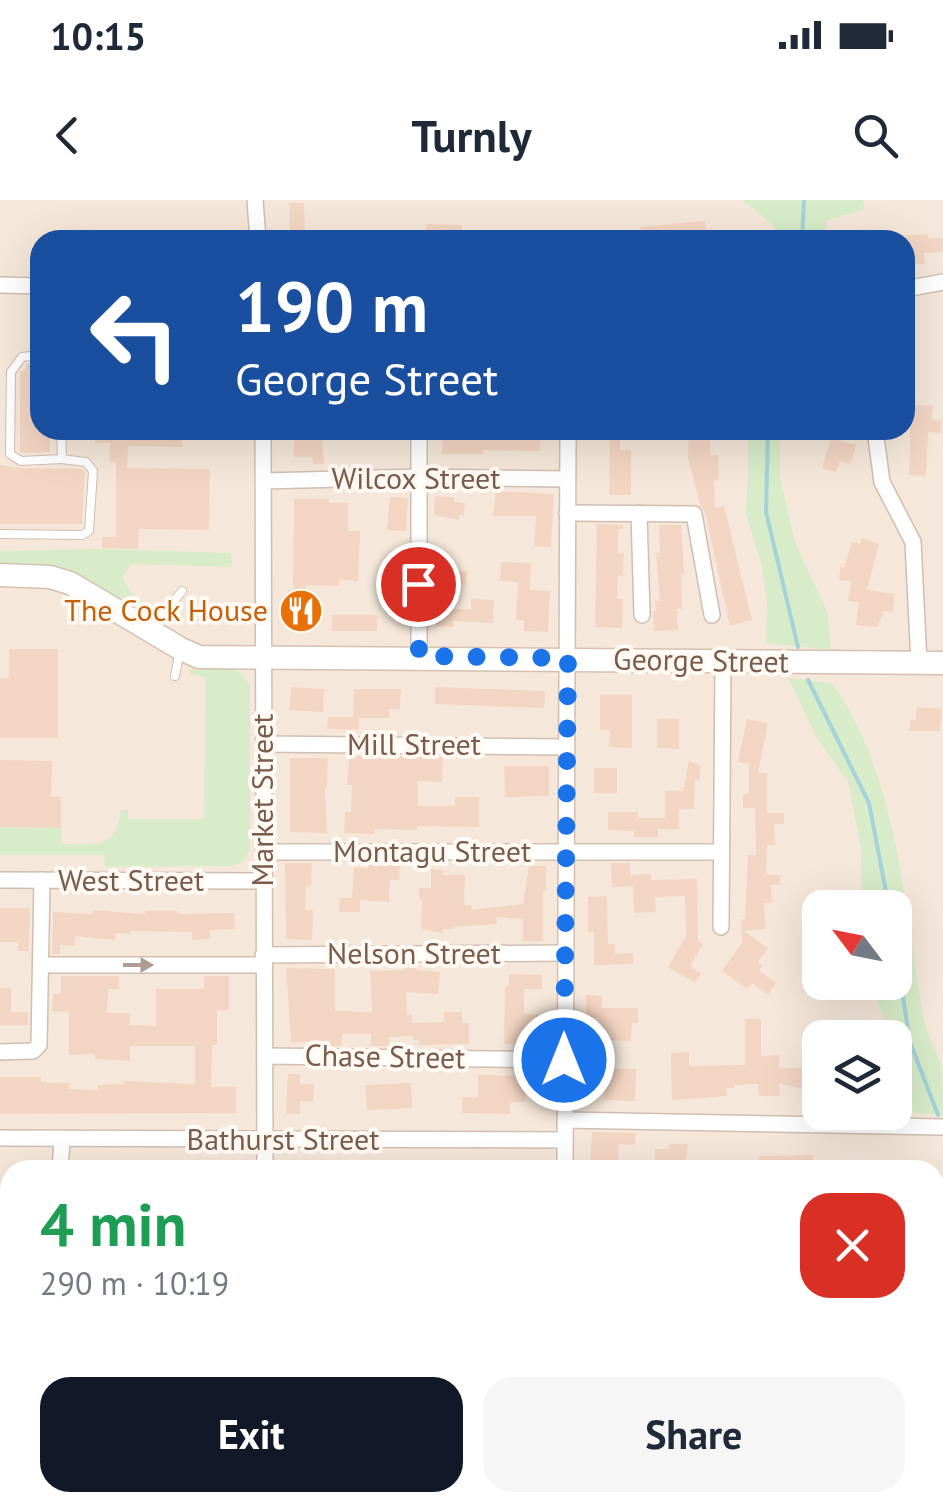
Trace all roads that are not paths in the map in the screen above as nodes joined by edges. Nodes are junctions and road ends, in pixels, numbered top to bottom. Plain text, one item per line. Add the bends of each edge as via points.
1 (255, 200) edge
2 (257, 230) edge
3 (943, 282) edge
4 (0, 286) edge
5 (30, 286) edge
6 (915, 287) edge
7 (30, 356) edge
8 (61, 440) edge
9 (263, 440) edge
10 (419, 440) edge
11 (568, 440) edge
12 (876, 440) edge
13 (62, 460) junction
14 (418, 477) junction
15 (567, 479) junction
16 (264, 481) junction
17 (639, 512) junction
18 (567, 513) junction
19 (0, 534) edge
20 (0, 575) edge
21 (182, 591) dead end
22 (642, 615) dead end
23 (712, 615) dead end
24 (151, 632) junction
25 (180, 649) junction
26 (264, 656) junction
27 (419, 656) junction
28 (568, 658) junction
29 (723, 662) junction
30 (931, 663) edge
31 (175, 676) dead end
32 (263, 744) junction
33 (566, 746) junction
34 (262, 852) junction
35 (565, 852) junction
36 (721, 852) junction
37 (0, 880) edge
38 (42, 880) junction
39 (263, 881) junction
40 (722, 927) dead end
41 (565, 953) junction
42 (264, 960) junction
43 (41, 965) junction
44 (0, 1052) edge
45 (266, 1056) junction
46 (564, 1060) junction
47 (566, 1120) junction
48 (943, 1127) edge
49 (0, 1138) edge
50 (265, 1139) junction
51 (565, 1140) junction
52 (62, 1141) junction
53 (61, 1160) edge
54 (265, 1160) edge
55 (564, 1160) edge

1 - 2 street
3 - 6 street
4 - 5 street
7 - 13 lane via 10,372 10,454 21,461
8 - 13 lane
9 - 16 street, Market Street
10 - 14 street
11 - 15 street
12 - 30 street via 882,482 914,542
13 - 19 lane via 86,462 92,472 89,531
14 - 15 street, Wilcox Street
14 - 16 street, Wilcox Street
14 - 27 street
15 - 18 street
16 - 26 street, Market Street
17 - 18 street
17 - 22 street
17 - 23 street via 696,516
18 - 28 street
20 - 24 main road, George Street via 70,583
21 - 24 lane
24 - 25 main road, George Street
25 - 26 main road, George Street via 199,656
25 - 31 lane
26 - 27 main road, George Street
26 - 32 street, Market Street
27 - 28 main road, George Street
28 - 29 main road, George Street
28 - 33 street
29 - 30 main road, George Street
29 - 36 street
32 - 33 street, Mill Street
32 - 34 street, Market Street
33 - 35 street
34 - 35 street, Montagu Street
34 - 39 street, Market Street
35 - 36 street, Montagu Street
35 - 41 street
36 - 40 street
37 - 38 street, West Street
38 - 39 street, West Street
38 - 43 street
39 - 42 street, Market Street
41 - 42 street, Nelson Street
41 - 46 street
43 -> 42 street, Nelson Street
42 - 45 street, Market Street
43 - 44 street via 39,1045
45 - 46 street, Chase Street
45 - 50 street, Market Street
46 - 47 street
47 - 48 street
47 - 51 street
49 - 52 street, Bathurst Street
50 - 51 street, Bathurst Street
50 - 52 street, Bathurst Street
50 - 54 street, Market Street
51 - 55 street
52 - 53 street

